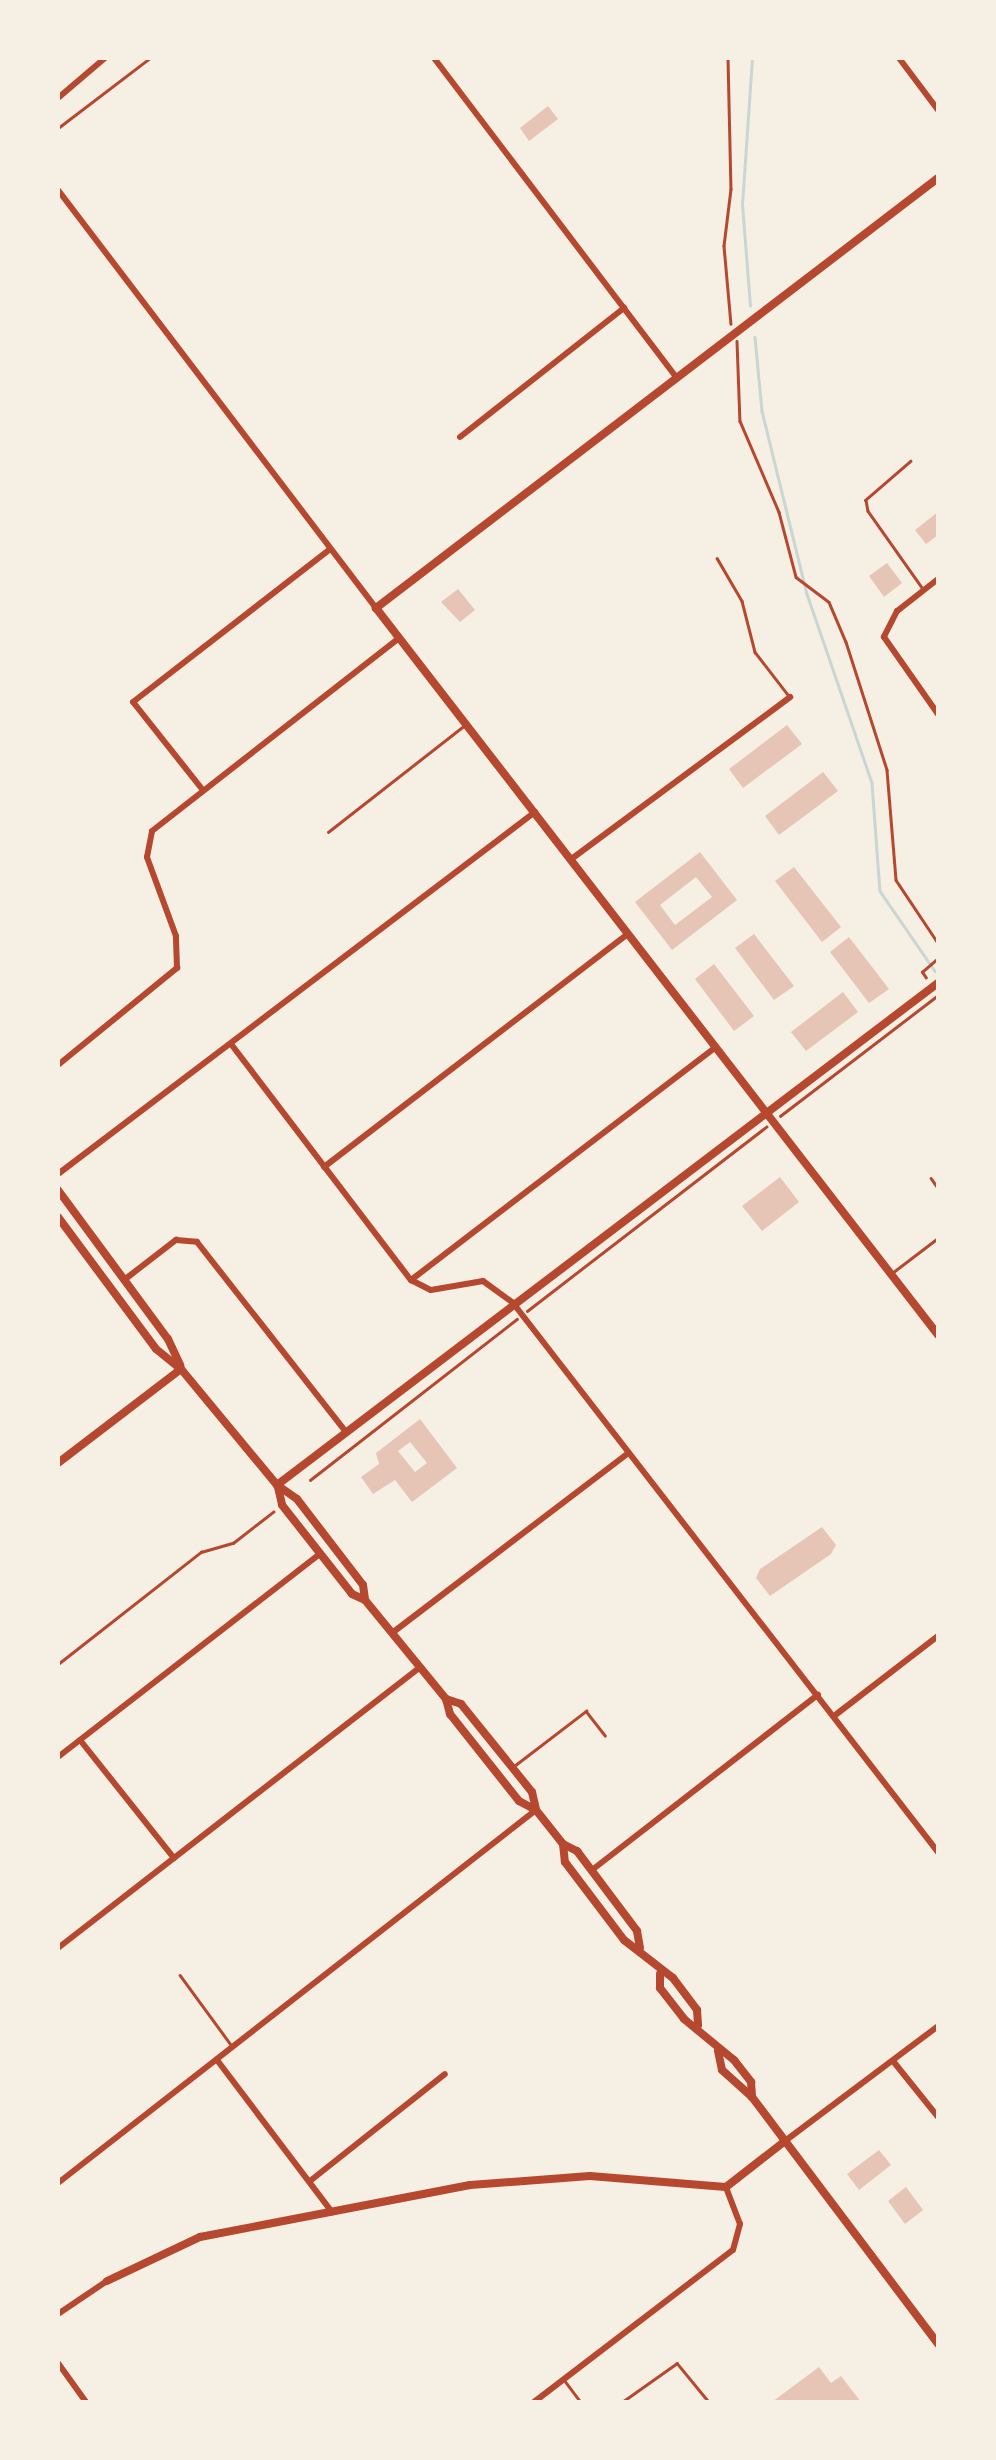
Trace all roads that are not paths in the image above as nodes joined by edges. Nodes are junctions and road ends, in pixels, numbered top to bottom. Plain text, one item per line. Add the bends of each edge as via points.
1 (105, 58) edge
2 (434, 58) edge
3 (899, 58) edge
4 (58, 98) edge
5 (938, 110) edge
6 (938, 178) edge
7 (58, 190) edge
8 (624, 308) junction
9 (677, 378) junction
10 (460, 437) dead end
11 (910, 461) dead end
12 (330, 549) junction
13 (717, 558) dead end
14 (938, 580) edge
15 (924, 590) junction
16 (376, 608) junction
17 (399, 638) junction
18 (790, 698) joint
19 (938, 714) edge
20 (466, 724) junction
21 (202, 789) junction
22 (534, 812) junction
23 (328, 832) dead end
24 (570, 860) junction
25 (628, 934) junction
26 (936, 989) edge
27 (231, 1044) junction
28 (716, 1048) junction
29 (58, 1065) edge
30 (771, 1118) junction
31 (324, 1166) junction
32 (58, 1174) edge
33 (931, 1178) dead end
34 (938, 1188) edge
35 (58, 1190) edge
36 (58, 1217) edge
37 (938, 1238) edge
38 (891, 1274) junction
39 (122, 1280) junction
40 (411, 1280) junction
41 (513, 1302) junction
42 (938, 1336) edge
43 (182, 1369) junction
44 (346, 1432) junction
45 (628, 1453) junction
46 (58, 1463) edge
47 (277, 1485) junction
48 (320, 1554) junction
49 (365, 1600) junction
50 (392, 1634) junction
51 (938, 1636) edge
52 (420, 1667) junction
53 (818, 1695) junction
54 (446, 1699) junction
55 (834, 1716) junction
56 (605, 1734) dead end
57 (80, 1740) junction
58 (58, 1758) edge
59 (512, 1767) junction
60 (536, 1810) junction
61 (563, 1844) junction
62 (938, 1852) edge
63 (174, 1858) junction
64 (592, 1870) junction
65 (58, 1948) edge
66 (640, 1948) junction
67 (660, 1974) junction
68 (180, 1975) dead end
69 (698, 2025) junction
70 (938, 2026) edge
71 (233, 2047) junction
72 (718, 2051) junction
73 (217, 2060) junction
74 (893, 2061) junction
75 (445, 2074) dead end
76 (752, 2097) junction
77 (938, 2117) edge
78 (785, 2141) junction
79 (310, 2181) junction
80 (58, 2183) edge
81 (726, 2187) junction
82 (332, 2213) junction
83 (107, 2280) joint
84 (58, 2314) edge
85 (938, 2328) edge
86 (928, 2331) junction
87 (938, 2344) edge
88 (58, 2363) edge
89 (564, 2380) junction
90 (86, 2402) edge
91 (534, 2402) edge
92 (581, 2402) edge
93 (622, 2402) edge
94 (709, 2402) edge

1 - 4 street
2 - 8 street
3 - 5 street
6 - 9 street
7 - 12 street
8 - 9 street
8 - 10 street
9 - 16 street
11 - 15 lane via 872,491 868,512
12 - 16 street
12 - 21 street via 133,702
13 - 18 lane via 742,601 755,652
14 - 15 street
15 - 19 street via 886,626 886,648
16 - 17 street
17 - 20 street
17 - 21 street
18 - 24 street
20 - 22 street
20 - 23 lane
21 - 29 street via 152,831 148,857 176,936 177,968
22 - 24 street
22 - 27 street
24 - 25 street
25 - 28 street
25 - 31 street
26 - 30 street
27 - 31 street
27 - 32 street
28 - 30 street
28 - 40 street
30 - 38 street
30 - 41 street via 680,1173
31 - 40 street
33 - 34 lane
35 - 39 street
36 - 43 street via 156,1348
37 - 38 lane
38 - 42 street
39 - 43 street via 168,1339
39 - 44 street via 176,1240 202,1246
40 - 41 street via 431,1290 483,1281
41 - 44 street
41 - 45 street
43 - 46 street
43 - 47 street
44 - 47 street
45 - 50 street
45 - 53 street
47 - 48 street via 282,1505
47 - 49 street via 295,1496 342,1556 363,1585
48 - 49 street via 352,1594
48 - 57 street
49 - 50 street
50 - 52 street
51 - 55 street
52 - 54 street
52 - 63 street
53 - 55 street
53 - 64 street
54 - 59 street via 461,1704
54 - 60 street via 450,1714 519,1801
55 - 62 street
56 - 59 lane via 586,1711
57 - 58 street
57 - 63 street
59 - 60 street via 532,1792
60 - 61 street
60 - 71 street
61 - 64 street
61 - 66 street via 566,1862 624,1940
63 - 65 street
64 - 66 street via 637,1931
66 - 67 street
67 - 69 street via 672,1978 689,2000
67 - 69 street via 660,1988 684,2020
68 - 71 lane
69 - 72 street
70 - 74 street
71 - 73 street
72 - 76 street via 722,2070
72 - 76 street via 751,2082
73 - 79 street
73 - 80 street
74 - 77 street
74 - 78 street
75 - 79 street
76 - 78 street
78 - 81 street
78 - 86 street
79 - 82 street
81 - 82 street via 543,2177
81 - 89 street via 740,2224 732,2250
82 - 83 street via 200,2237
83 - 84 street
85 - 86 street
86 - 87 street
88 - 90 street
89 - 91 street
89 - 92 lane
93 - 94 lane via 674,2362

